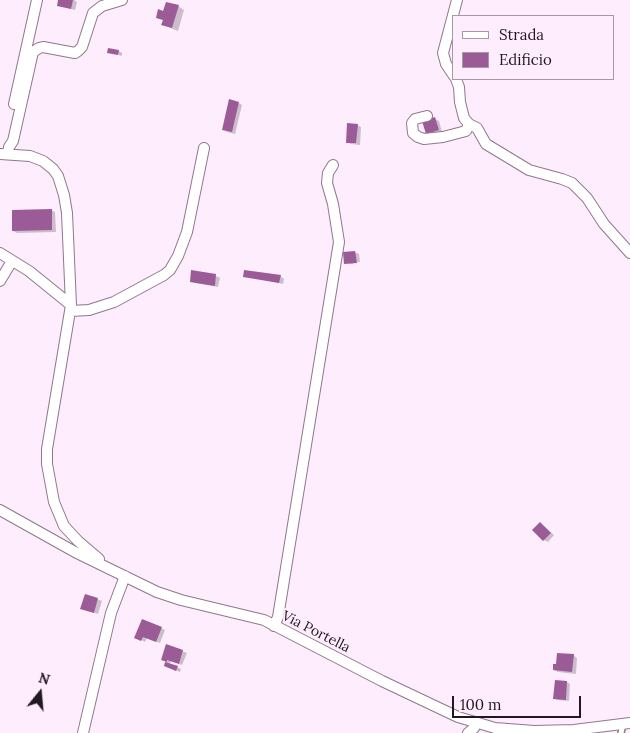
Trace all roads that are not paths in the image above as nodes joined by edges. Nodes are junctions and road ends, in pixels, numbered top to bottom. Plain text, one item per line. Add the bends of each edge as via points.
1 (37, 0) edge
2 (122, 0) edge
3 (457, 0) edge
4 (453, 15) edge
5 (452, 19) edge
6 (452, 73) edge
7 (456, 80) edge
8 (426, 116) dead end
9 (469, 124) junction
10 (204, 148) dead end
11 (6, 152) edge
12 (333, 165) dead end
13 (0, 253) edge
14 (630, 253) edge
15 (12, 261) junction
16 (0, 281) edge
17 (71, 308) junction
18 (0, 510) edge
19 (64, 526) junction
20 (52, 539) junction
21 (121, 574) junction
22 (274, 626) junction
23 (476, 723) junction
24 (625, 727) edge
25 (83, 733) edge
26 (468, 733) edge

1 - 11 street
2 - 11 street via 102,6 93,13 82,47 75,53 43,47 33,52 13,140
3 - 4 street
5 - 6 street via 443,53
7 - 9 street via 462,112
8 - 9 street via 412,123 413,133 424,139 466,131
9 - 14 street via 477,128 486,144 503,155 529,170 562,179 577,188
10 - 17 street via 187,232 170,270 114,302 89,310
11 - 17 street via 36,158 50,166 60,179 67,213
12 - 22 street via 327,183 339,242
13 - 15 street
15 - 16 street
15 - 17 street via 29,271
17 - 19 street via 47,449 51,491
18 - 20 street, Via Portella
19 - 20 street
19 - 21 street
20 - 21 street, Via Portella
21 - 22 street, Via Portella via 157,592 264,620
21 - 25 street
22 - 23 street, Via Portella via 382,681
23 - 24 street, Via Portella via 534,731
23 - 26 street

